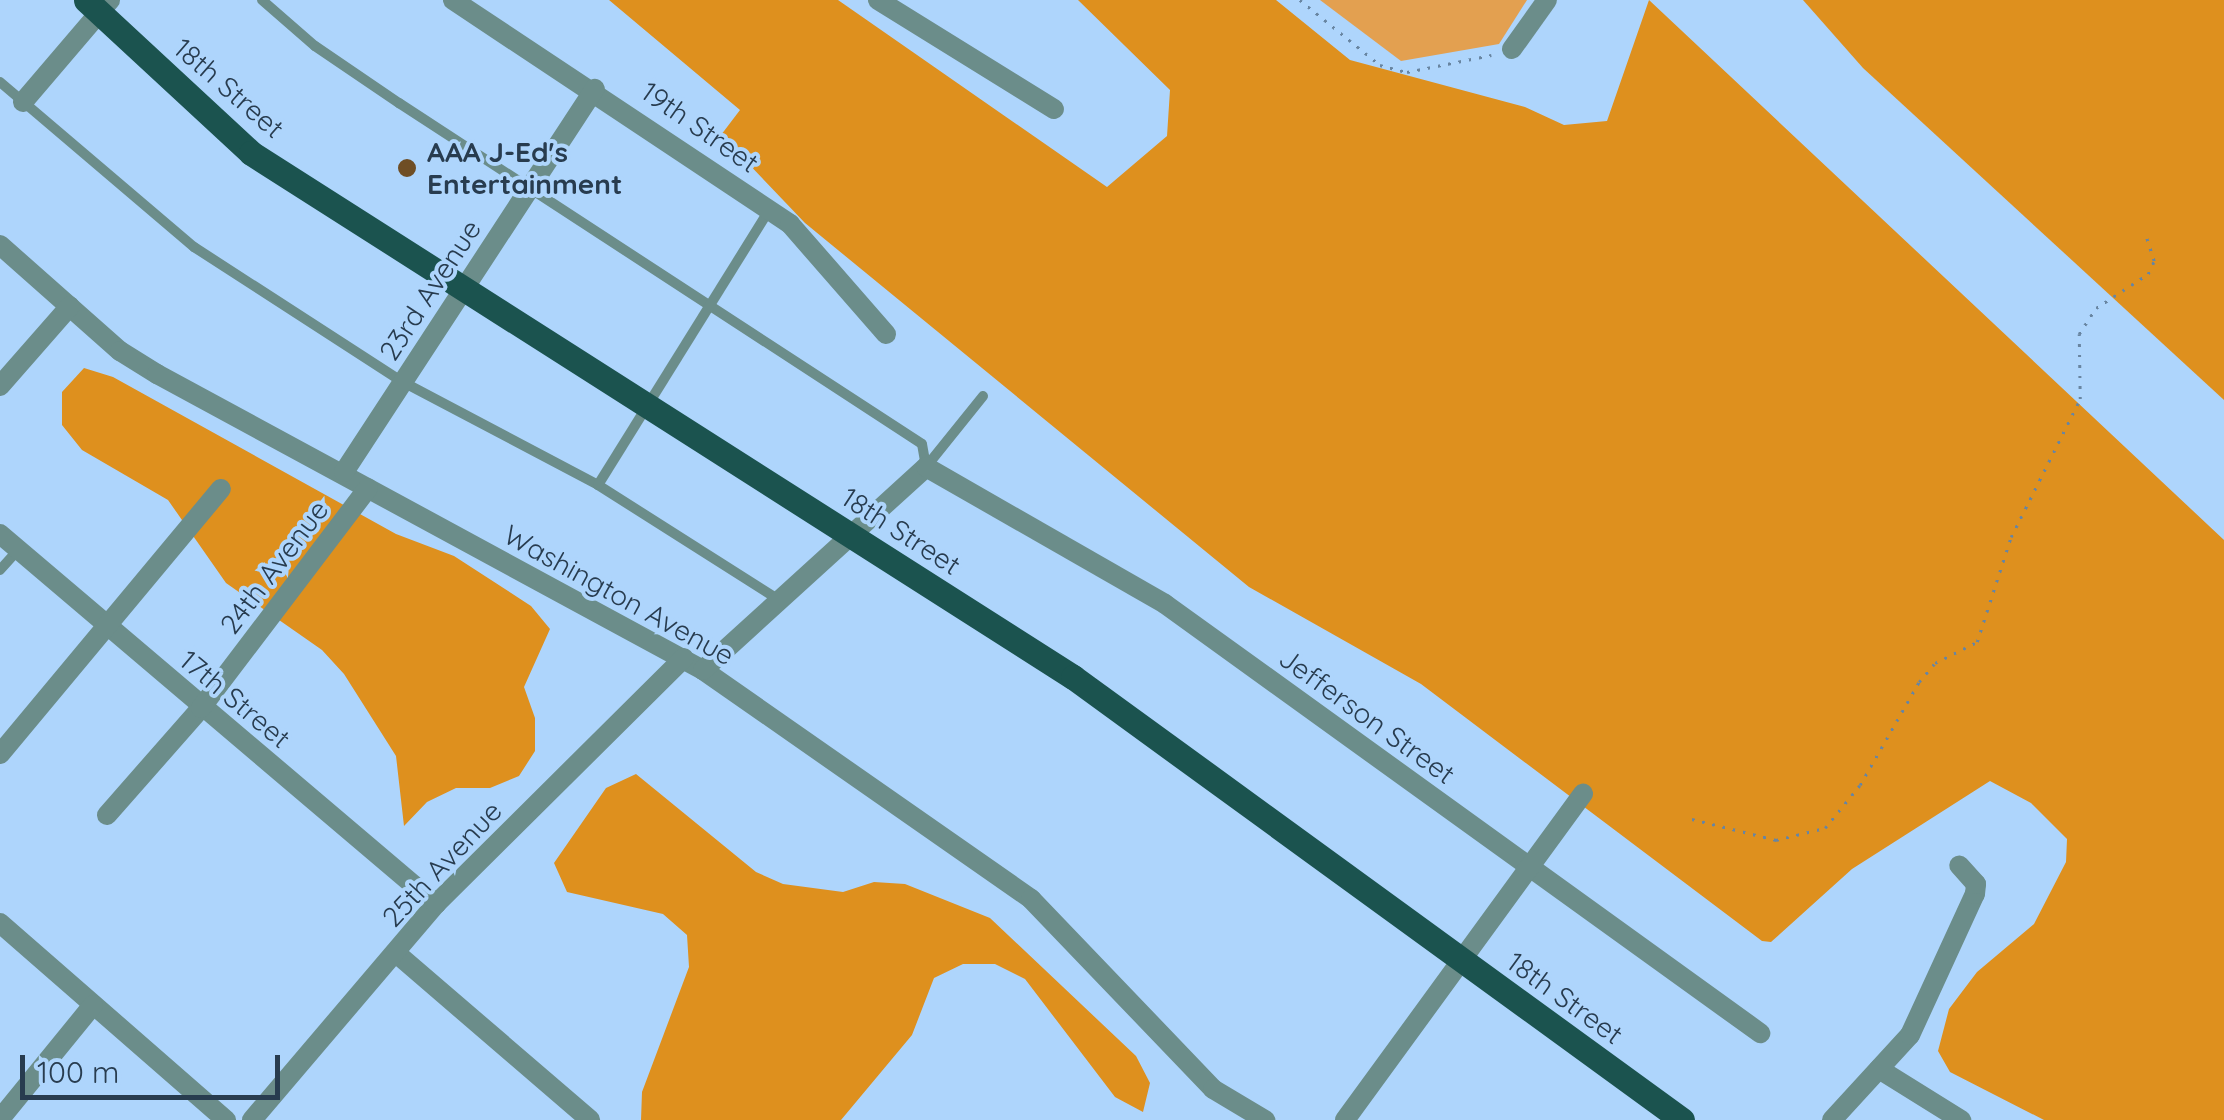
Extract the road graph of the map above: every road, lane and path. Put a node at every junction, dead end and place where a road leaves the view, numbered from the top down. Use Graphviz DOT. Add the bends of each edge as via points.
graph roads {
  1 [pos="262,0"];
  2 [pos="453,0"];
  3 [pos="878,0"];
  4 [pos="1300,0"];
  5 [pos="1547,0"];
  6 [pos="99,4"];
  7 [pos="1512,49"];
  8 [pos="0,82"];
  9 [pos="595,89"];
  10 [pos="23,102"];
  11 [pos="1054,109"];
  12 [pos="530,186"];
  13 [pos="770,209"];
  14 [pos="2145,233"];
  15 [pos="0,245"];
  16 [pos="466,285"];
  17 [pos="710,304"];
  18 [pos="70,306"];
  19 [pos="886,334"];
  20 [pos="403,382"];
  21 [pos="0,386"];
  22 [pos="983,396"];
  23 [pos="650,404"];
  24 [pos="926,467"];
  25 [pos="344,472"];
  26 [pos="598,485"];
  27 [pos="368,488"];
  28 [pos="221,489"];
  29 [pos="850,533"];
  30 [pos="0,534"];
  31 [pos="18,550"];
  32 [pos="0,570"];
  33 [pos="780,601"];
  34 [pos="109,627"];
  35 [pos="684,658"];
  36 [pos="703,670"];
  37 [pos="202,708"];
  38 [pos="0,754"];
  39 [pos="1583,794"];
  40 [pos="108,816"];
  41 [pos="1692,819"];
  42 [pos="1959,865"];
  43 [pos="1530,869"];
  44 [pos="436,904"];
  45 [pos="0,923"];
  46 [pos="396,953"];
  47 [pos="1462,960"];
  48 [pos="93,1004"];
  49 [pos="1760,1034"];
  50 [pos="1879,1069"];
  51 [pos="0,1119"];
  52 [pos="226,1120"];
  53 [pos="252,1120"];
  54 [pos="590,1120"];
  55 [pos="1266,1120"];
  56 [pos="1345,1120"];
  57 [pos="1682,1120"];
  58 [pos="1832,1120"];
  59 [pos="1961,1120"];
  1 -- 12 [label="lane" via="315,46"];
  2 -- 9 [label="street, 19th Street"];
  3 -- 11 [label="street"];
  4 -- 7 [label="path" via="1380,65 1407,72"];
  5 -- 7 [label="street"];
  6 -- 10 [label="street"];
  6 -- 16 [label="main road, 18th Street" via="251,152"];
  8 -- 10 [label="lane"];
  9 -- 12 [label="street, 23rd Avenue"];
  9 -- 13 [label="street, 19th Street"];
  10 -- 20 [label="lane" via="194,248"];
  12 -- 16 [label="street, 23rd Avenue"];
  12 -- 17 [label="lane"];
  13 -- 17 [label="lane"];
  13 -- 19 [label="street, 19th Street" via="817,249"];
  14 -- 41 [label="path" via="2154,261 2148,274 2096,308 2079,334 2080,399 2010,537 1977,642 1934,664 1918,682 1860,785 1825,828 1776,840"];
  15 -- 18 [label="street, Washington Avenue"];
  16 -- 20 [label="street, 23rd Avenue"];
  16 -- 23 [label="main road, 18th Street"];
  17 -- 23 [label="lane"];
  17 -- 24 [label="lane" via="922,444"];
  18 -- 21 [label="street"];
  18 -- 25 [label="street, Washington Avenue" via="157,374"];
  20 -- 25 [label="street, 23rd Avenue"];
  20 -- 26 [label="lane"];
  22 -- 24 [label="lane"];
  23 -- 26 [label="lane"];
  23 -- 29 [label="main road, 18th Street"];
  24 -- 29 [label="street"];
  24 -- 43 [label="street, Jefferson Street" via="1165,604"];
  25 -- 27 [label="street, Washington Avenue"];
  26 -- 33 [label="lane"];
  27 -- 35 [label="street, Washington Avenue"];
  27 -- 37 [label="street, 24th Avenue"];
  28 -- 34 [label="street"];
  29 -- 33 [label="street"];
  29 -- 47 [label="main road, 18th Street" via="1073,677"];
  30 -- 31 [label="street, 17th Street"];
  31 -- 32 [label="lane"];
  31 -- 34 [label="street, 17th Street"];
  33 -- 36 [label="street"];
  34 -- 37 [label="street, 17th Street"];
  34 -- 38 [label="street"];
  35 -- 36 [label="street, Washington Avenue"];
  35 -- 44 [label="street, 25th Avenue"];
  36 -- 55 [label="street, Washington Avenue" via="1031,899 1213,1089"];
  37 -- 40 [label="street, 24th Avenue"];
  37 -- 44 [label="street, 17th Street"];
  39 -- 43 [label="street"];
  42 -- 50 [label="street" via="1976,884 1975,894 1910,1034"];
  43 -- 47 [label="street"];
  43 -- 49 [label="street, Jefferson Street"];
  44 -- 46 [label="street, 25th Avenue"];
  45 -- 48 [label="street"];
  46 -- 53 [label="street, 25th Avenue"];
  46 -- 54 [label="street"];
  47 -- 56 [label="street"];
  47 -- 57 [label="main road, 18th Street"];
  48 -- 51 [label="street"];
  48 -- 52 [label="street"];
  50 -- 58 [label="street"];
  50 -- 59 [label="street"];
}
